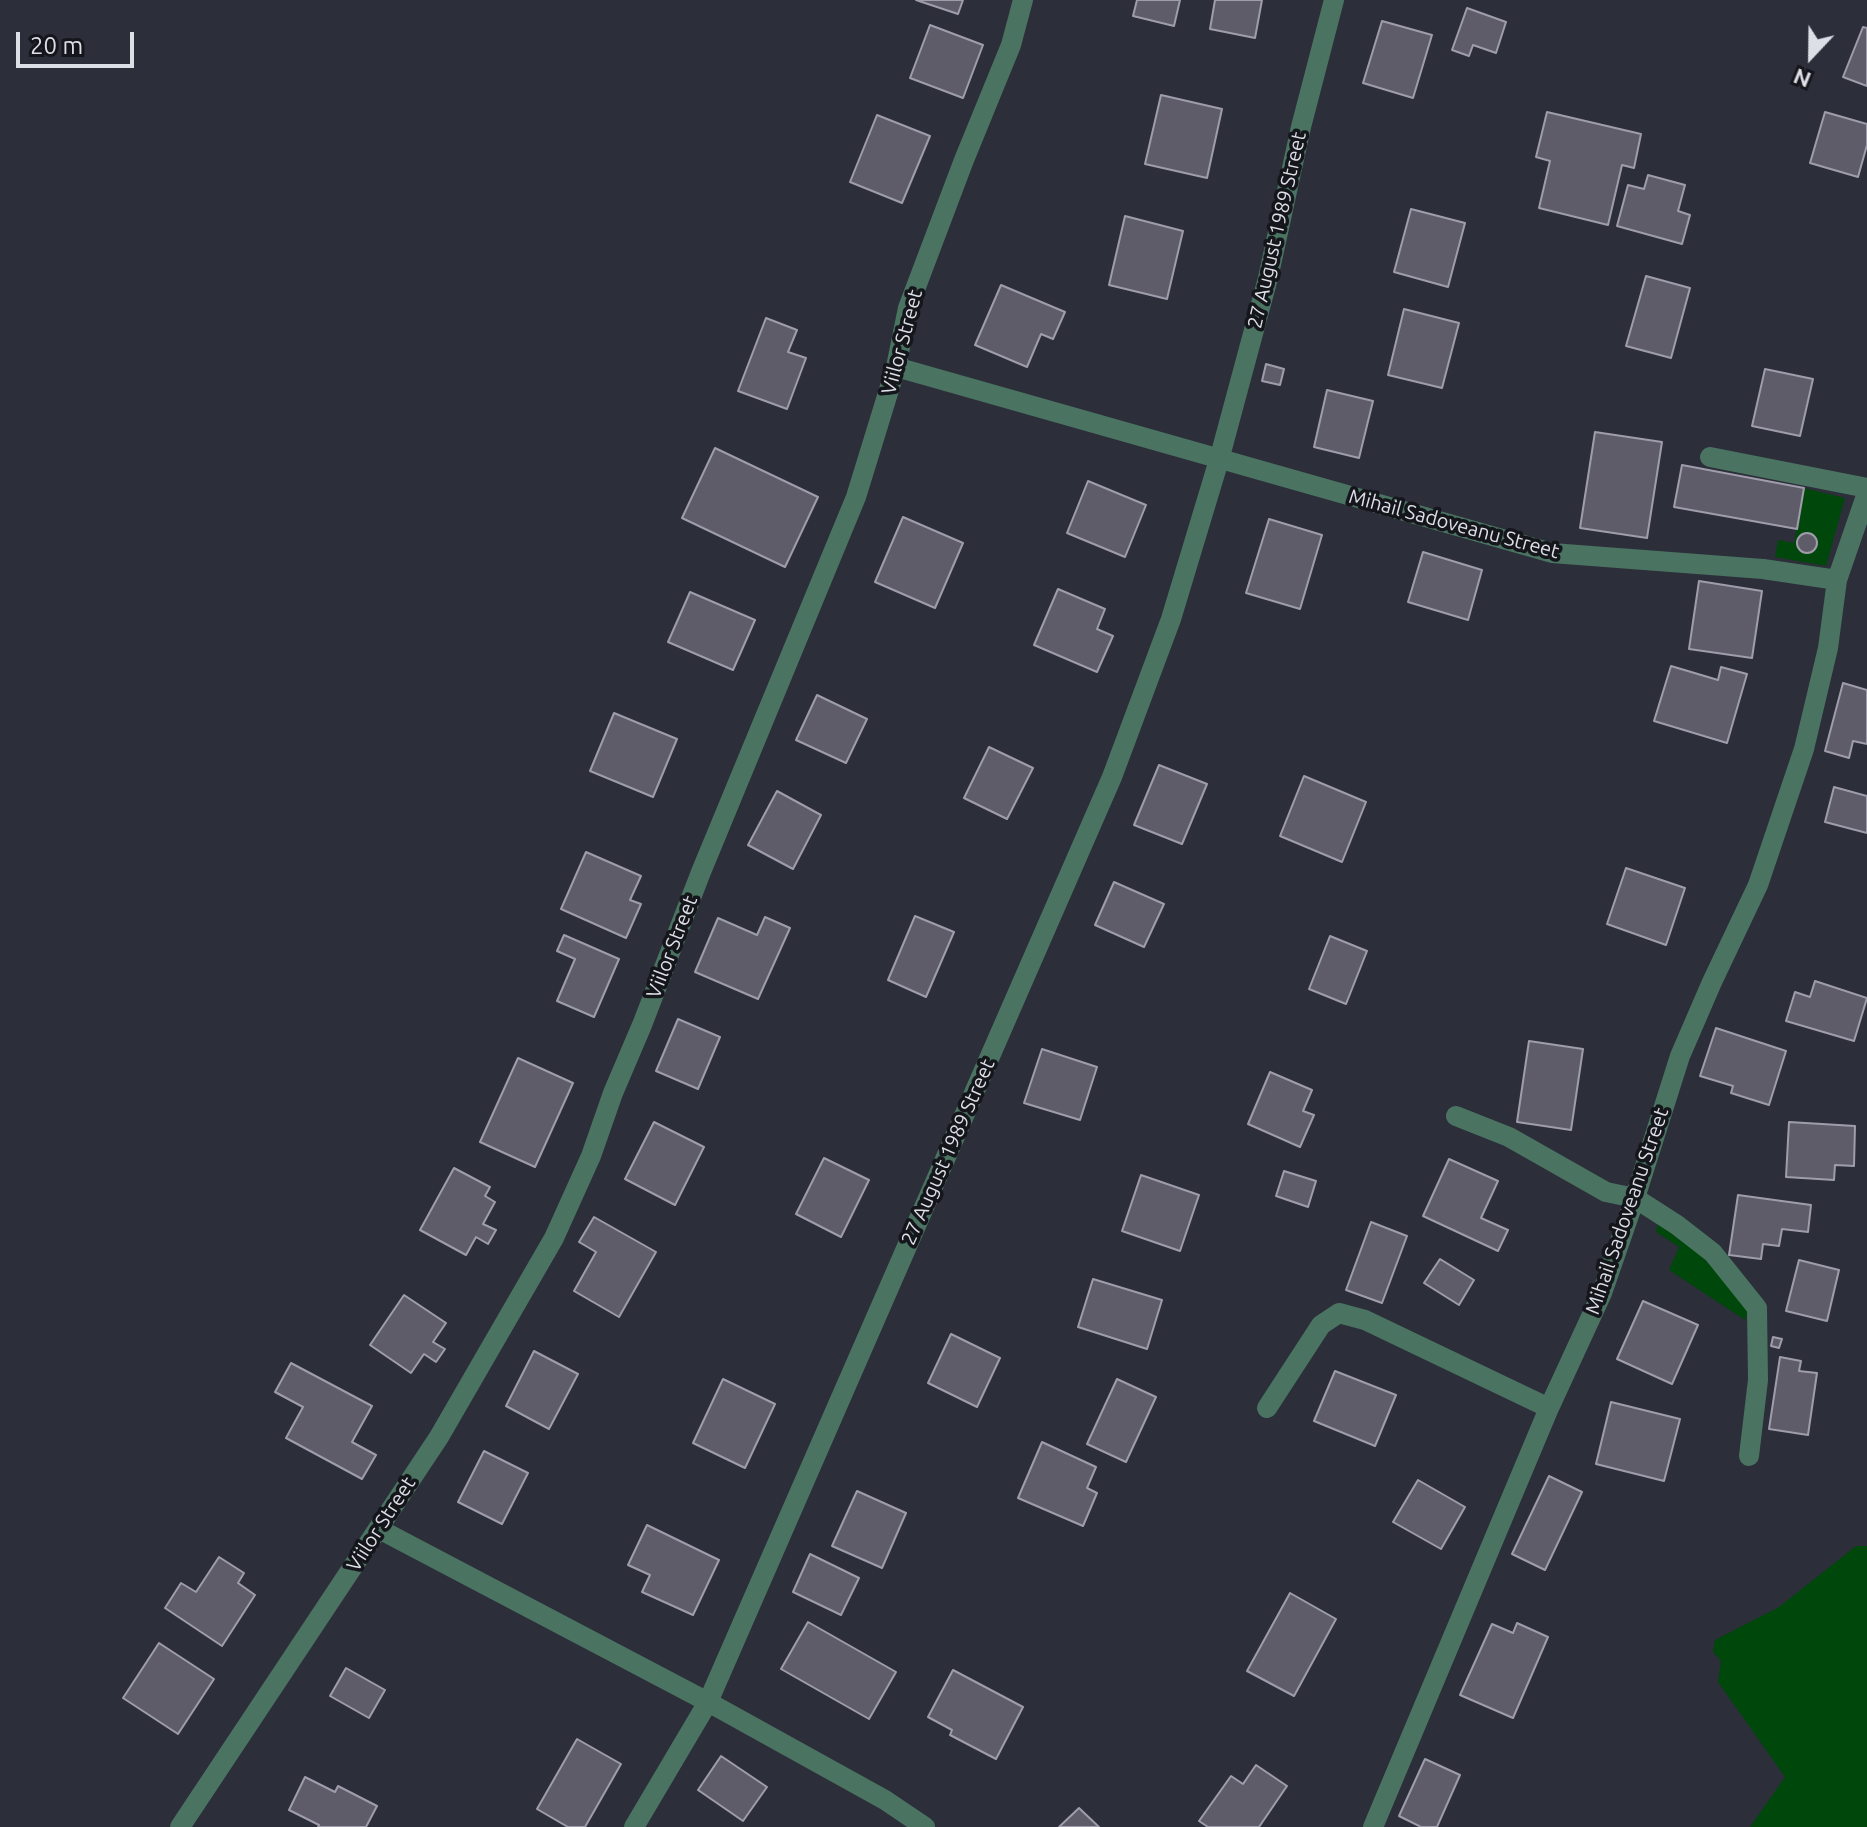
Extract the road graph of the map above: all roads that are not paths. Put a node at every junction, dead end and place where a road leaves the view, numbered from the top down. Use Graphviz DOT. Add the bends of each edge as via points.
graph roads {
  1 [pos="1023,0"];
  2 [pos="1334,0"];
  3 [pos="896,367"];
  4 [pos="1710,457"];
  5 [pos="1219,460"];
  6 [pos="1867,491"];
  7 [pos="1837,580"];
  8 [pos="1456,1116"];
  9 [pos="1635,1198"];
  10 [pos="1267,1408"];
  11 [pos="1549,1408"];
  12 [pos="1749,1456"];
  13 [pos="379,1529"];
  14 [pos="708,1702"];
  15 [pos="180,1827"];
  16 [pos="634,1827"];
  17 [pos="925,1827"];
  18 [pos="1373,1827"];
  1 -- 3 [label="street, Viilor Street" via="1011,45 908,308"];
  2 -- 5 [label="street, 27 August 1989 Street"];
  3 -- 5 [label="street"];
  3 -- 13 [label="street, Viilor Street" via="856,497 591,1156 554,1238 499,1335"];
  4 -- 6 [label="street"];
  5 -- 7 [label="street, Mihail Sadoveanu Street" via="1552,553"];
  5 -- 14 [label="street, 27 August 1989 Street" via="1171,619 1112,777"];
  6 -- 7 [label="street, Mihail Sadoveanu Street"];
  7 -- 9 [label="street, Mihail Sadoveanu Street" via="1828,648 1804,749 1758,885 1680,1056"];
  8 -- 9 [label="street" via="1509,1137 1606,1192"];
  9 -- 11 [label="street, Mihail Sadoveanu Street" via="1602,1293"];
  9 -- 12 [label="street" via="1713,1253 1757,1308 1758,1380"];
  10 -- 11 [label="street" via="1321,1325 1339,1313 1365,1320"];
  11 -- 18 [label="street, Mihail Sadoveanu Street"];
  13 -- 14 [label="street"];
  13 -- 15 [label="street, Viilor Street"];
  14 -- 16 [label="street, 27 August 1989 Street"];
  14 -- 17 [label="street"];
}
